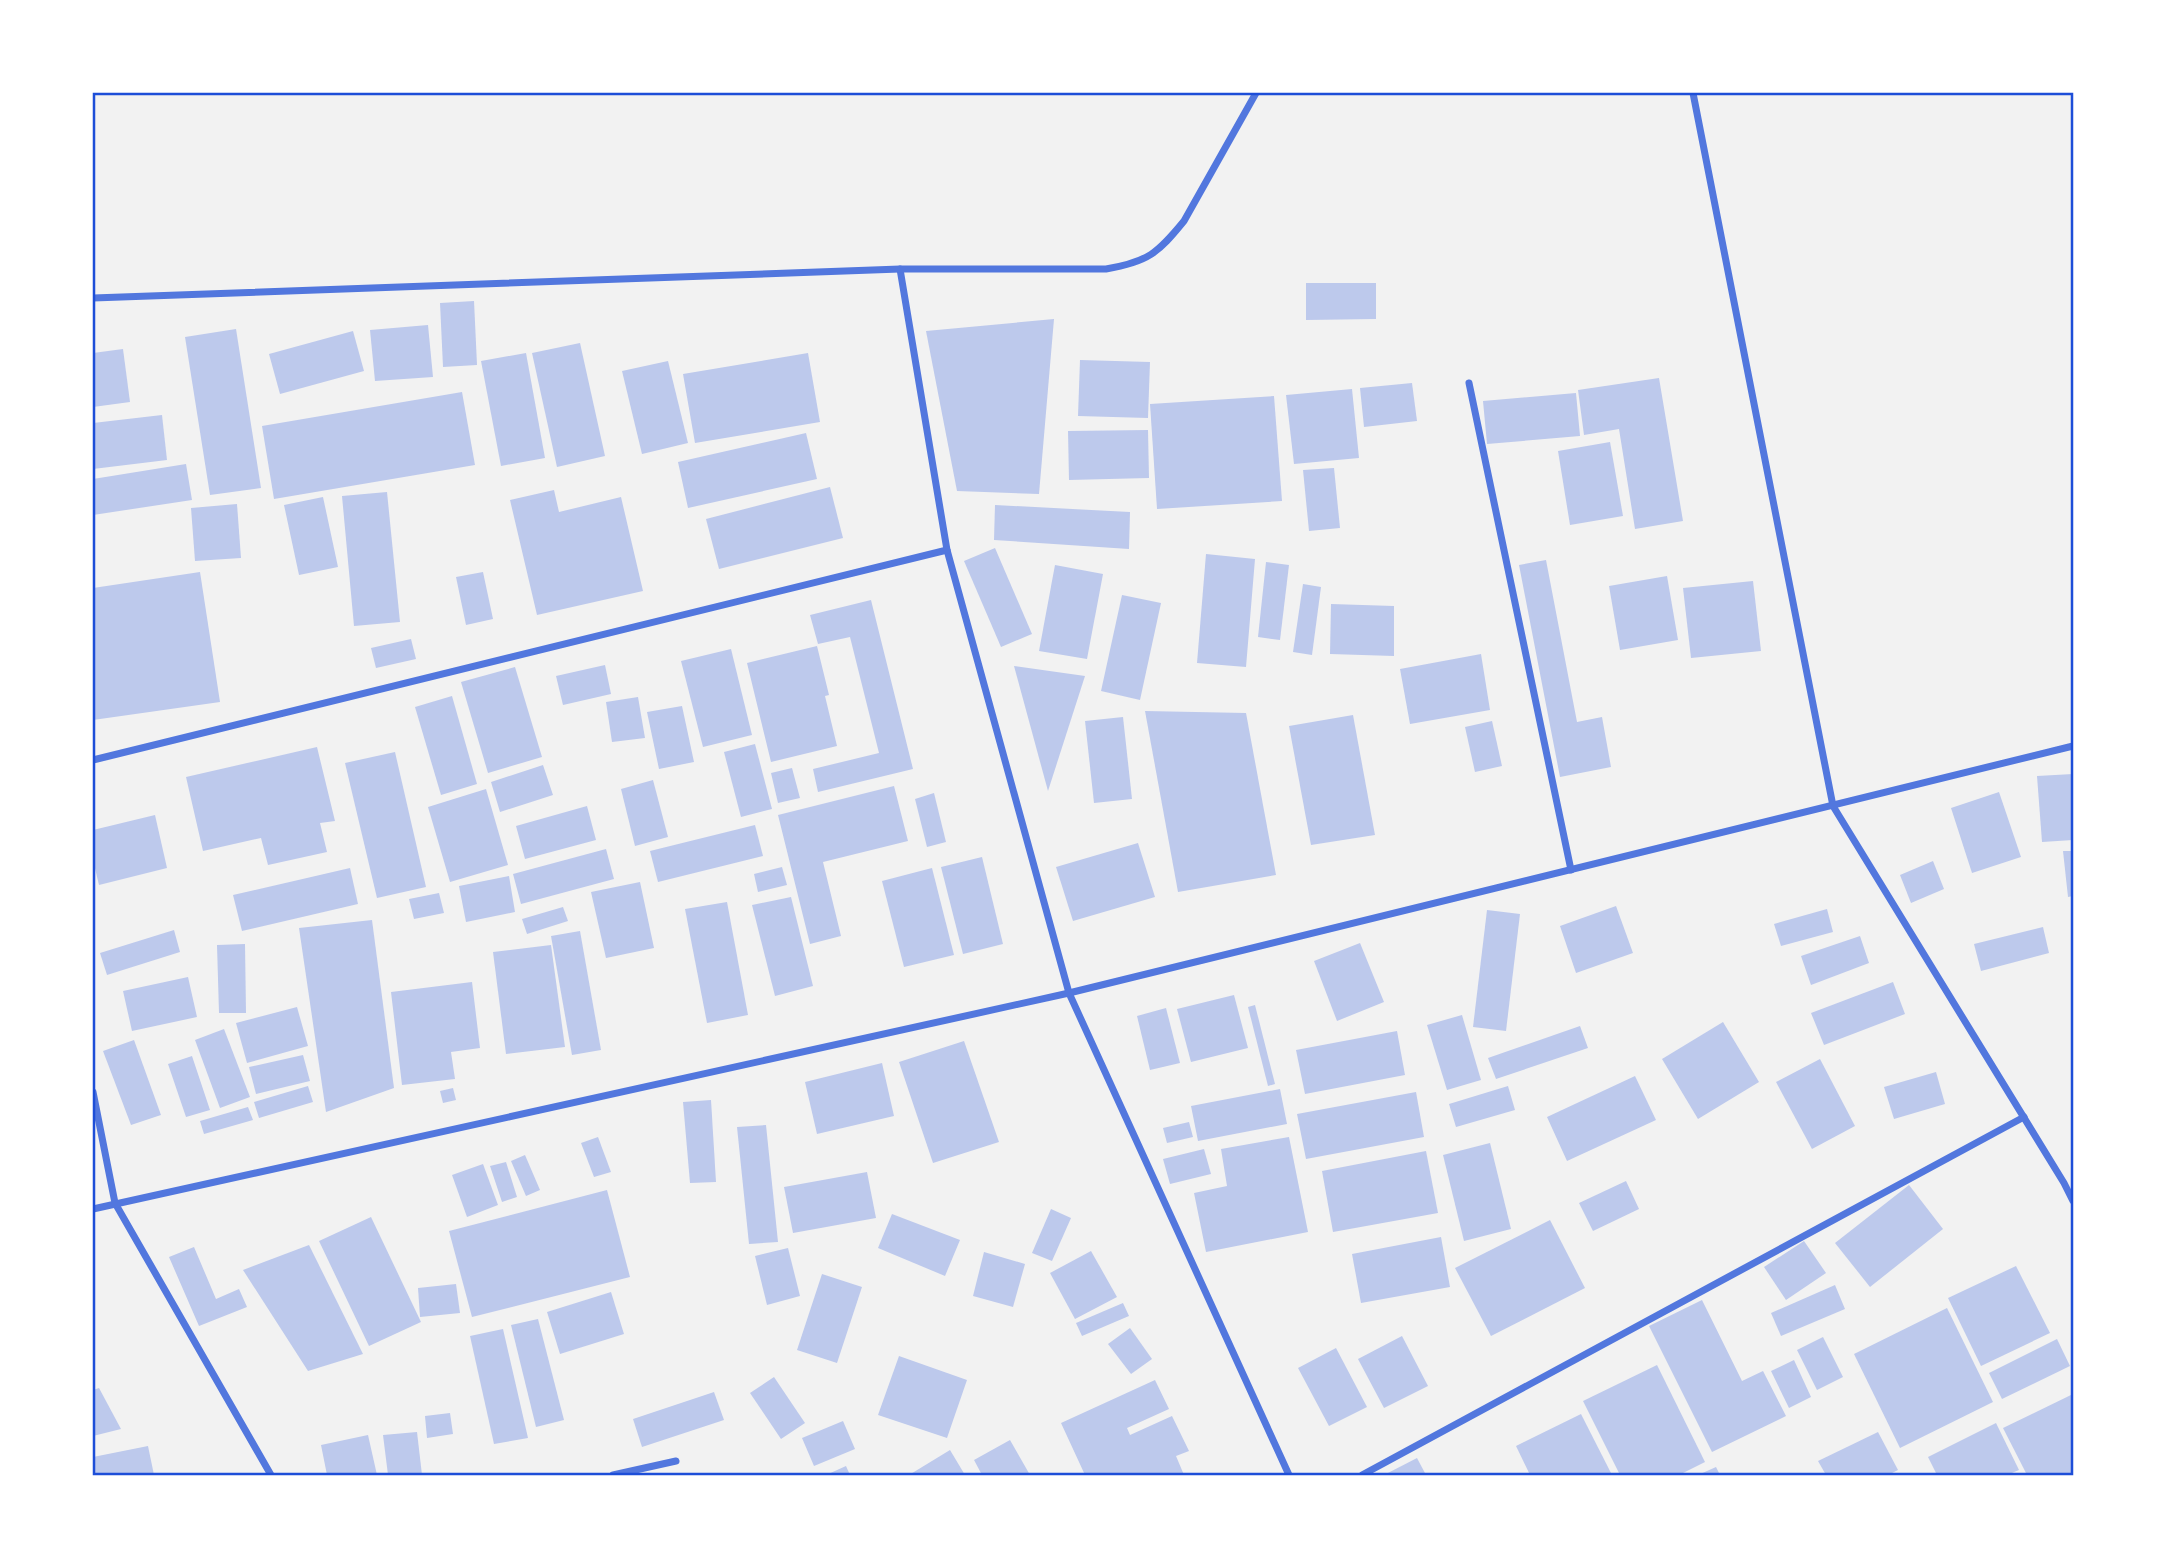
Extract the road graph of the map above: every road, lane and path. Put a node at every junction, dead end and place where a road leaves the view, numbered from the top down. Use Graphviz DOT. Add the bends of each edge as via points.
graph roads {
  1 [pos="1256,93"];
  2 [pos="1693,93"];
  3 [pos="900,269"];
  4 [pos="93,298"];
  5 [pos="1469,383"];
  6 [pos="947,550"];
  7 [pos="2073,747"];
  8 [pos="93,760"];
  9 [pos="1833,806"];
  10 [pos="1571,870"];
  11 [pos="1069,993"];
  12 [pos="93,1092"];
  13 [pos="2024,1117"];
  14 [pos="2073,1201"];
  15 [pos="115,1203"];
  16 [pos="93,1209"];
  17 [pos="676,1461"];
  18 [pos="271,1475"];
  19 [pos="613,1475"];
  20 [pos="1289,1475"];
  21 [pos="1362,1475"];
  1 -- 3 [label="street" via="1184,221 1144,260 1107,270"];
  2 -- 9 [label="street"];
  3 -- 4 [label="street"];
  3 -- 6 [label="street"];
  5 -- 10 [label="street"];
  6 -- 8 [label="street"];
  6 -- 11 [label="street"];
  7 -- 9 [label="street"];
  9 -- 10 [label="street"];
  9 -- 13 [label="street"];
  10 -- 11 [label="street"];
  11 -- 15 [label="street"];
  11 -- 20 [label="street"];
  12 -- 15 [label="street"];
  13 -- 14 [label="street"];
  13 -- 21 [label="street"];
  15 -- 16 [label="street"];
  15 -- 18 [label="street"];
  17 -- 19 [label="street"];
}
